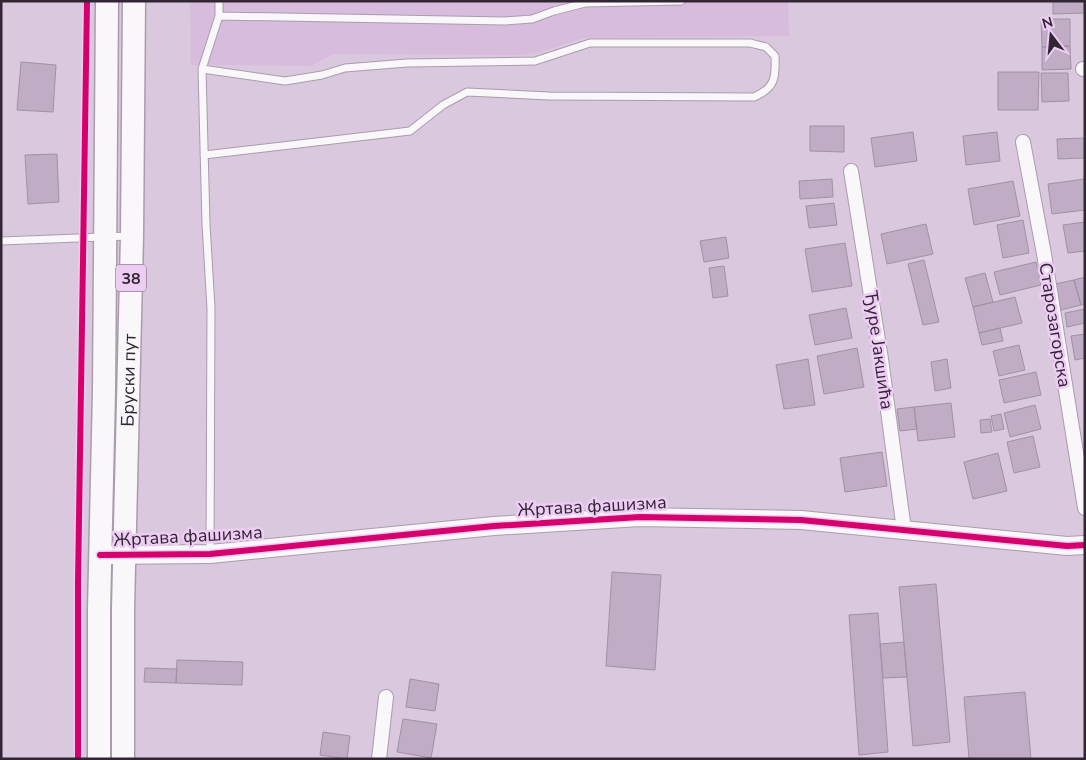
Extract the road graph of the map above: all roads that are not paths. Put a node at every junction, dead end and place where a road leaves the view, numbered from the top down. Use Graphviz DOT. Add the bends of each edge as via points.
graph roads {
  1 [pos="107,1"];
  2 [pos="134,1"];
  3 [pos="219,1"];
  4 [pos="681,1"];
  5 [pos="219,16"];
  6 [pos="202,69"];
  7 [pos="1023,142"];
  8 [pos="204,155"];
  9 [pos="851,171"];
  10 [pos="132,236"];
  11 [pos="104,237"];
  12 [pos="1,241"];
  13 [pos="1085,508"];
  14 [pos="904,530"];
  15 [pos="1085,545"];
  16 [pos="210,554"];
  17 [pos="100,555"];
  18 [pos="124,555"];
  19 [pos="386,697"];
  20 [pos="100,759"];
  21 [pos="123,759"];
  22 [pos="379,759"];
  1 -- 11 [label="main road, Бруски пут / 38"];
  2 -- 10 [label="main road, Бруски пут / 38"];
  3 -- 5 [label="lane"];
  4 -- 5 [label="lane" via="585,3 532,19 505,21"];
  5 -- 6 [label="lane"];
  6 -- 8 [label="lane"];
  6 -- 8 [label="lane" via="285,81 345,68 407,63 535,61 590,43 750,43 766,47 775,56 776,73 772,85 754,97 549,96 467,92 443,105 410,131"];
  7 -- 13 [label="street, Старозагорска"];
  8 -- 16 [label="lane" via="211,308"];
  9 -- 14 [label="street, Ђуре Јакшића"];
  10 -- 11 [label="lane"];
  10 -- 18 [label="main road, Бруски пут / 38"];
  11 -- 12 [label="lane"];
  11 -- 17 [label="main road, Бруски пут / 38"];
  14 -- 15 [label="street, Жртава фашизма"];
  14 -- 16 [label="street, Жртава фашизма" via="801,520 640,517 494,526"];
  16 -- 18 [label="street, Жртава фашизма"];
  17 -- 18 [label="street, Жртава фашизма"];
  17 -- 20 [label="main road, Бруски пут / 38"];
  18 -- 21 [label="main road, Бруски пут / 38"];
  19 -- 22 [label="street"];
}
